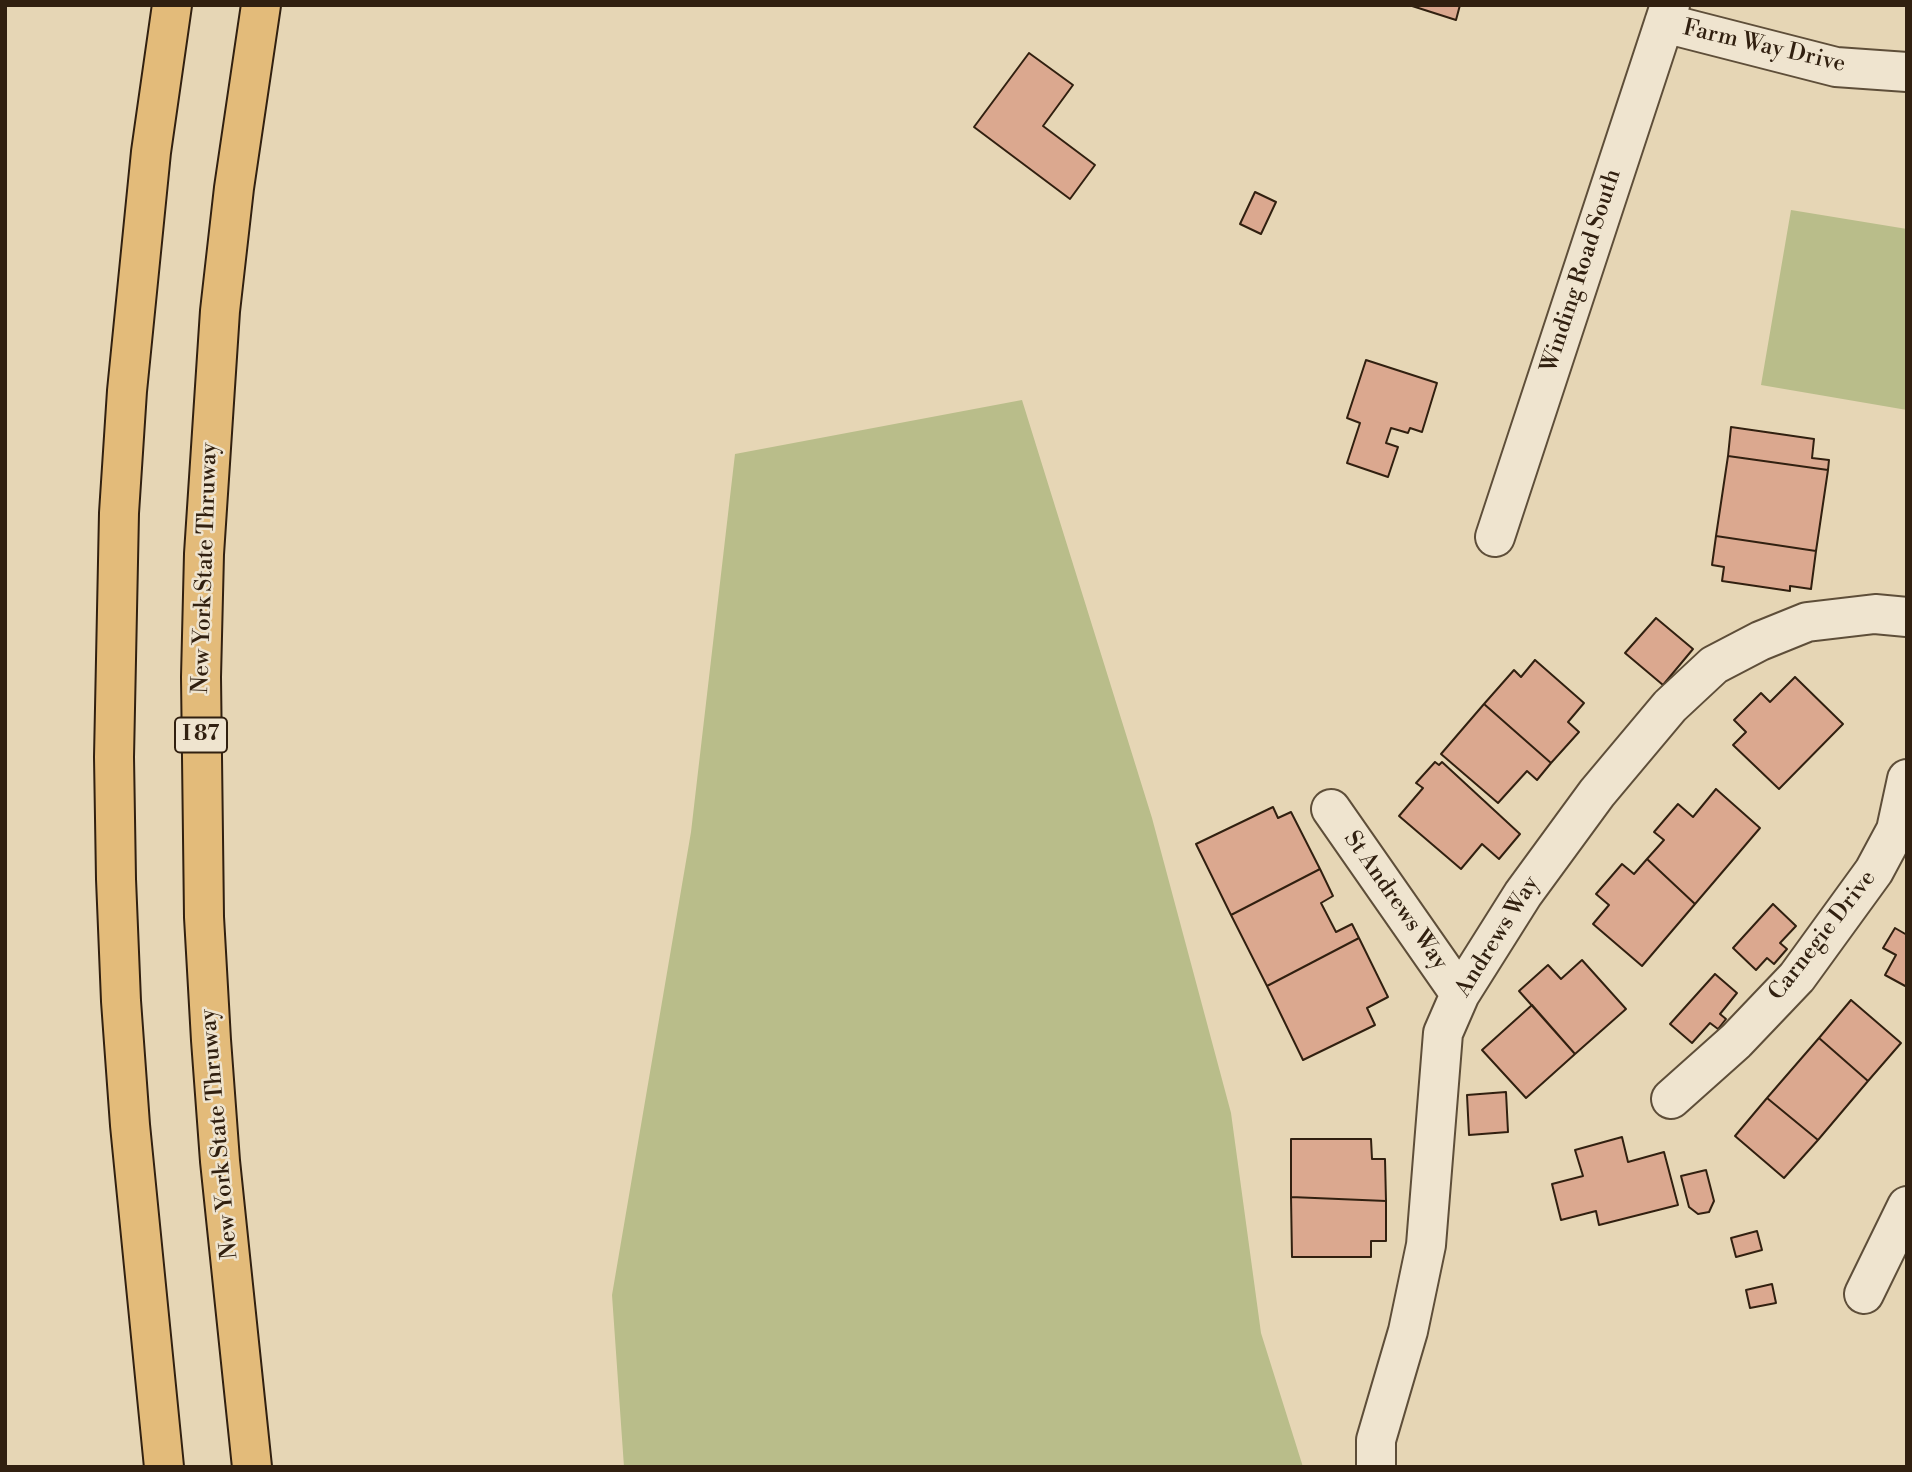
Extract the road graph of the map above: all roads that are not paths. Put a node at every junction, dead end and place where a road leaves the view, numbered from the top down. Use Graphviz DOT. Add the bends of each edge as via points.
graph roads {
  1 [pos="172,5"];
  2 [pos="261,5"];
  3 [pos="1667,14"];
  4 [pos="1907,72"];
  5 [pos="1495,537"];
  6 [pos="1907,617"];
  7 [pos="1907,779"];
  8 [pos="1331,809"];
  9 [pos="1460,994"];
  10 [pos="1671,1099"];
  11 [pos="1907,1206"];
  12 [pos="1864,1294"];
  13 [pos="164,1467"];
  14 [pos="252,1467"];
  15 [pos="1376,1467"];
  1 -- 13 [label="highway" via="150,152 127,391 114,757 123,1029"];
  2 -- 14 [label="highway, New York State Thruway / I 87" via="220,311 201,677 204,917 211,1040"];
  3 -- 4 [label="street, Farm Way Drive" via="1836,67"];
  3 -- 5 [label="street, Winding Road South"];
  6 -- 9 [label="street, Andrews Way" via="1875,614 1807,622 1714,665 1670,706 1597,793 1523,894"];
  7 -- 10 [label="street, Carnegie Drive" via="1896,830 1874,872 1797,977 1736,1041"];
  8 -- 9 [label="street, St Andrews Way"];
  9 -- 15 [label="street, Andrews Way" via="1443,1032 1426,1245 1408,1331 1376,1440"];
  11 -- 12 [label="street"];
}
